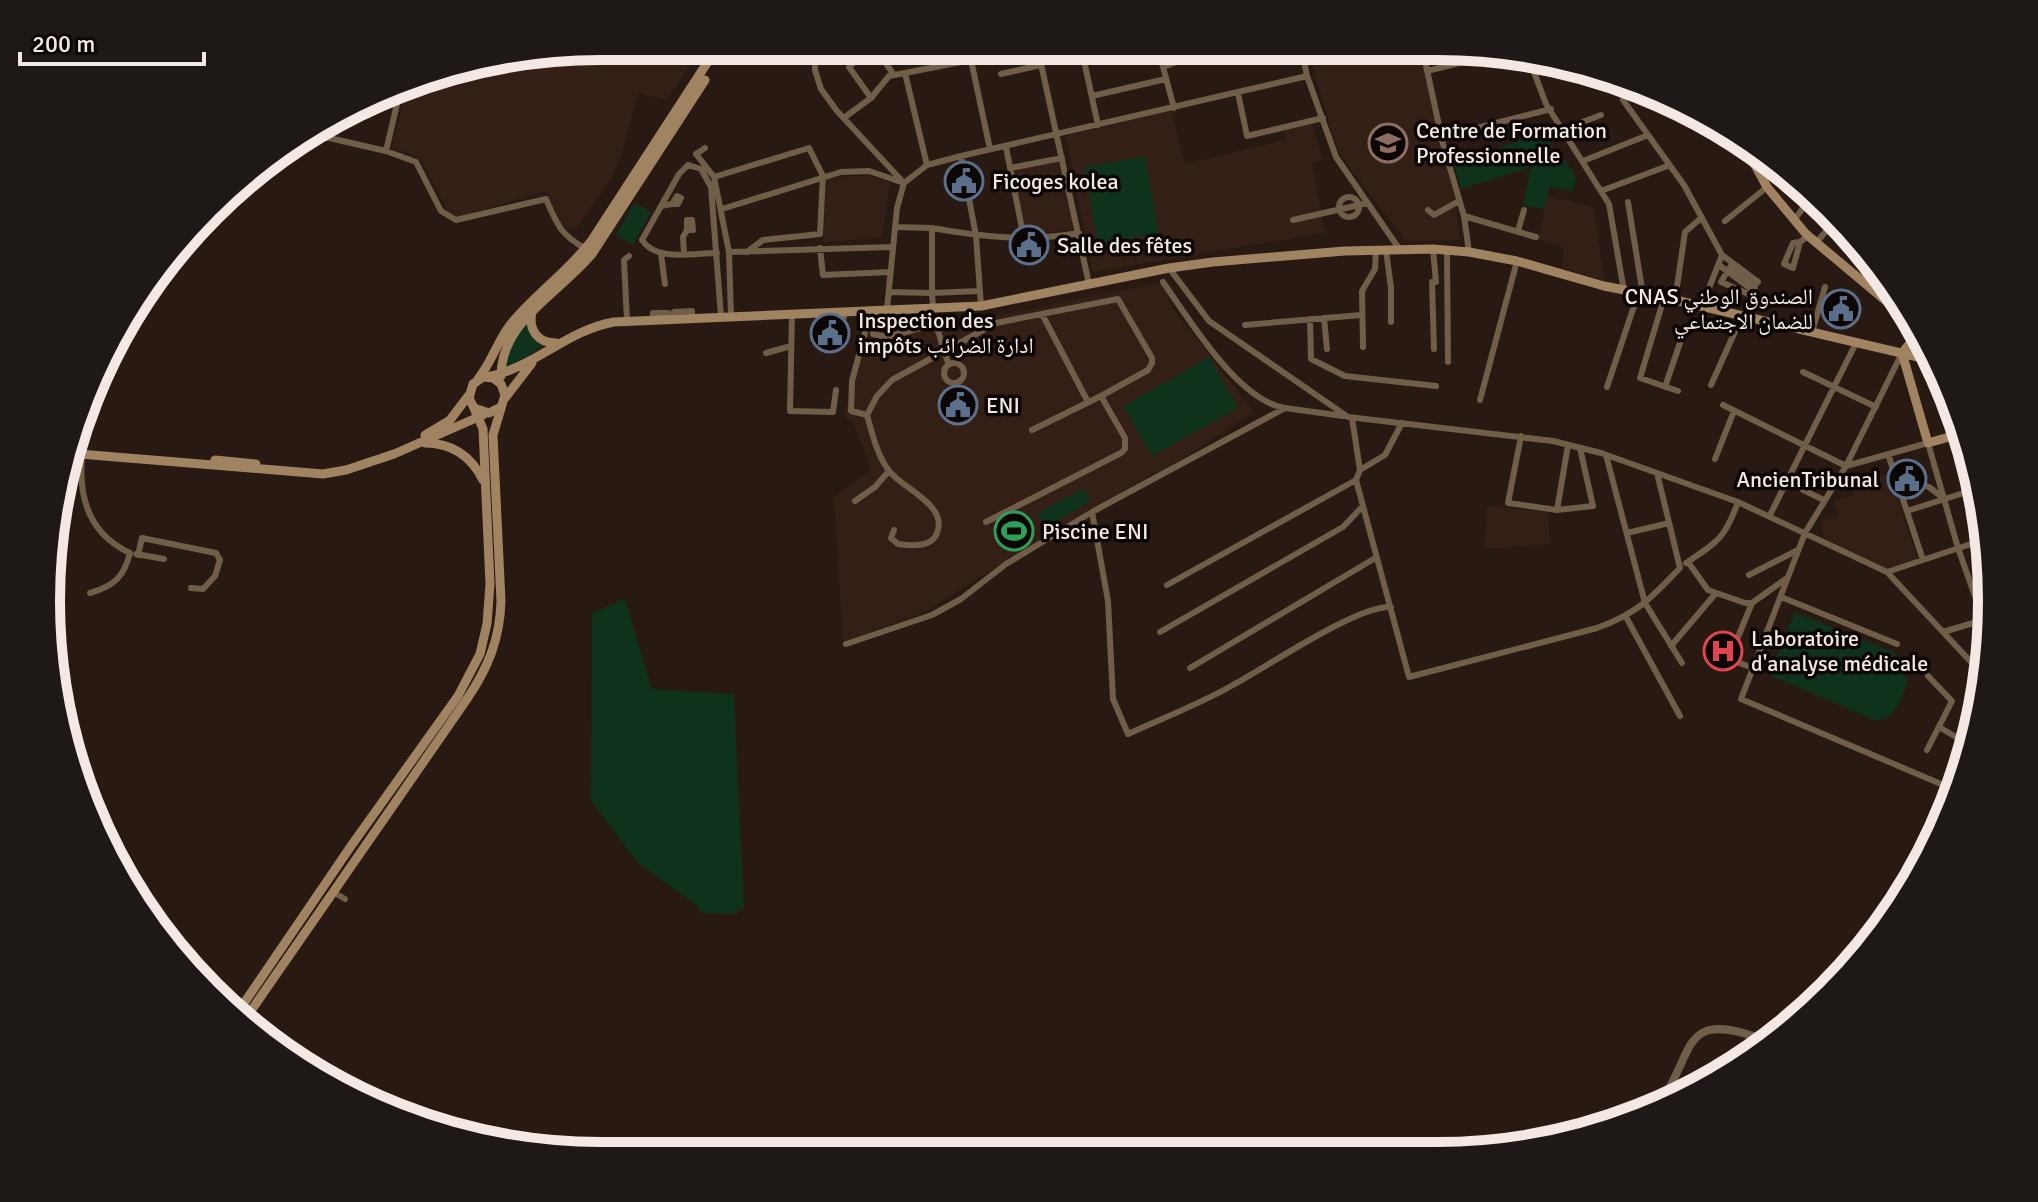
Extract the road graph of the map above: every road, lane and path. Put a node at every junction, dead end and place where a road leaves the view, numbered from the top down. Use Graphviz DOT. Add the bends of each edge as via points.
graph roads {
  1 [pos="709,60"];
  2 [pos="716,60"];
  3 [pos="827,60"];
  4 [pos="857,60"];
  5 [pos="884,60"];
  6 [pos="1040,60"];
  7 [pos="1084,60"];
  8 [pos="1161,60"];
  9 [pos="1182,60"];
  10 [pos="1304,60"];
  11 [pos="1425,60"];
  12 [pos="1468,61"];
  13 [pos="814,63"];
  14 [pos="1041,65"];
  15 [pos="1163,67"];
  16 [pos="1533,69"];
  17 [pos="1427,71"];
  18 [pos="905,73"];
  19 [pos="1001,74"];
  20 [pos="894,75"];
  21 [pos="1307,76"];
  22 [pos="1166,79"];
  23 [pos="1238,93"];
  24 [pos="1092,96"];
  25 [pos="871,98"];
  26 [pos="398,100"];
  27 [pos="1623,100"];
  28 [pos="1174,108"];
  29 [pos="1551,109"];
  30 [pos="1601,115"];
  31 [pos="845,117"];
  32 [pos="1323,118"];
  33 [pos="1098,125"];
  34 [pos="1564,129"];
  35 [pos="1469,130"];
  36 [pos="326,135"];
  37 [pos="1056,135"];
  38 [pos="1648,135"];
  39 [pos="322,137"];
  40 [pos="325,138"];
  41 [pos="1006,147"];
  42 [pos="705,148"];
  43 [pos="990,149"];
  44 [pos="386,151"];
  45 [pos="961,156"];
  46 [pos="1062,158"];
  47 [pos="1583,161"];
  48 [pos="1754,163"];
  49 [pos="927,165"];
  50 [pos="1670,165"];
  51 [pos="1010,168"];
  52 [pos="823,176"];
  53 [pos="714,177"];
  54 [pos="904,183"];
  55 [pos="1767,187"];
  56 [pos="1601,191"];
  57 [pos="1459,201"];
  58 [pos="1628,202"];
  59 [pos="1368,203"];
  60 [pos="672,204"];
  61 [pos="1806,205"];
  62 [pos="661,206"];
  63 [pos="722,209"];
  64 [pos="1428,210"];
  65 [pos="1524,210"];
  66 [pos="1464,216"];
  67 [pos="1700,219"];
  68 [pos="1293,220"];
  69 [pos="1794,220"];
  70 [pos="1725,221"];
  71 [pos="1827,226"];
  72 [pos="895,227"];
  73 [pos="932,228"];
  74 [pos="687,230"];
  75 [pos="1518,231"];
  76 [pos="1079,233"];
  77 [pos="976,236"];
  78 [pos="1536,237"];
  79 [pos="1024,239"];
  80 [pos="1808,240"];
  81 [pos="892,247"];
  82 [pos="820,248"];
  83 [pos="586,249"];
  84 [pos="1433,249"];
  85 [pos="1381,250"];
  86 [pos="1400,250"];
  87 [pos="1447,250"];
  88 [pos="729,252"];
  89 [pos="747,252"];
  90 [pos="1469,252"];
  91 [pos="684,253"];
  92 [pos="717,253"];
  93 [pos="661,254"];
  94 [pos="1722,255"];
  95 [pos="629,256"];
  96 [pos="1517,261"];
  97 [pos="1719,265"];
  98 [pos="1169,268"];
  99 [pos="1727,271"];
  100 [pos="890,272"];
  101 [pos="1163,282"];
  102 [pos="1758,282"];
  103 [pos="665,284"];
  104 [pos="1089,284"];
  105 [pos="1825,287"];
  106 [pos="979,291"];
  107 [pos="1624,291"];
  108 [pos="889,292"];
  109 [pos="932,293"];
  110 [pos="1640,294"];
  111 [pos="1670,299"];
  112 [pos="981,306"];
  113 [pos="1702,306"];
  114 [pos="1890,306"];
  115 [pos="933,308"];
  116 [pos="887,309"];
  117 [pos="871,310"];
  118 [pos="532,312"];
  119 [pos="792,313"];
  120 [pos="1042,314"];
  121 [pos="1361,315"];
  122 [pos="1742,315"];
  123 [pos="726,316"];
  124 [pos="1324,318"];
  125 [pos="1310,319"];
  126 [pos="627,320"];
  127 [pos="1391,322"];
  128 [pos="935,324"];
  129 [pos="1245,325"];
  130 [pos="1812,332"];
  131 [pos="873,334"];
  132 [pos="1682,337"];
  133 [pos="1911,341"];
  134 [pos="560,342"];
  135 [pos="1856,343"];
  136 [pos="791,346"];
  137 [pos="1363,347"];
  138 [pos="1327,349"];
  139 [pos="1434,349"];
  140 [pos="941,351"];
  141 [pos="766,353"];
  142 [pos="1902,353"];
  143 [pos="1920,357"];
  144 [pos="534,360"];
  145 [pos="1448,362"];
  146 [pos="949,364"];
  147 [pos="1803,372"];
  148 [pos="501,379"];
  149 [pos="475,381"];
  150 [pos="1711,385"];
  151 [pos="1436,386"];
  152 [pos="1607,387"];
  153 [pos="1665,387"];
  154 [pos="1833,388"];
  155 [pos="836,390"];
  156 [pos="1678,391"];
  157 [pos="469,395"];
  158 [pos="1101,396"];
  159 [pos="1480,400"];
  160 [pos="1088,402"];
  161 [pos="503,403"];
  162 [pos="1723,405"];
  163 [pos="1876,407"];
  164 [pos="1285,408"];
  165 [pos="1734,411"];
  166 [pos="480,412"];
  167 [pos="867,415"];
  168 [pos="1350,417"];
  169 [pos="1402,423"];
  170 [pos="1032,430"];
  171 [pos="1521,436"];
  172 [pos="1953,439"];
  173 [pos="422,443"];
  174 [pos="1928,443"];
  175 [pos="1568,445"];
  176 [pos="1805,446"];
  177 [pos="1580,448"];
  178 [pos="82,452"];
  179 [pos="1888,454"];
  180 [pos="1606,455"];
  181 [pos="1715,459"];
  182 [pos="1846,466"];
  183 [pos="1360,470"];
  184 [pos="889,471"];
  185 [pos="1657,473"];
  186 [pos="1914,473"];
  187 [pos="1356,480"];
  188 [pos="485,483"];
  189 [pos="1803,490"];
  190 [pos="1967,491"];
  191 [pos="1942,498"];
  192 [pos="1824,500"];
  193 [pos="855,501"];
  194 [pos="1738,502"];
  195 [pos="1363,506"];
  196 [pos="1557,510"];
  197 [pos="1907,511"];
  198 [pos="1092,512"];
  199 [pos="1770,515"];
  200 [pos="986,522"];
  201 [pos="1669,523"];
  202 [pos="894,530"];
  203 [pos="1627,533"];
  204 [pos="1805,533"];
  205 [pos="1974,543"];
  206 [pos="1958,548"];
  207 [pos="1798,550"];
  208 [pos="134,554"];
  209 [pos="1377,557"];
  210 [pos="164,559"];
  211 [pos="1923,560"];
  212 [pos="1688,562"];
  213 [pos="1680,568"];
  214 [pos="1887,572"];
  215 [pos="1749,575"];
  216 [pos="1787,578"];
  217 [pos="1167,585"];
  218 [pos="191,588"];
  219 [pos="90,593"];
  220 [pos="1716,593"];
  221 [pos="1781,597"];
  222 [pos="1978,597"];
  223 [pos="1645,603"];
  224 [pos="1752,603"];
  225 [pos="1391,607"];
  226 [pos="1626,617"];
  227 [pos="1977,622"];
  228 [pos="1160,632"];
  229 [pos="1943,632"];
  230 [pos="846,644"];
  231 [pos="1897,644"];
  232 [pos="1671,646"];
  233 [pos="1682,663"];
  234 [pos="1974,665"];
  235 [pos="1190,668"];
  236 [pos="1753,668"];
  237 [pos="1928,676"];
  238 [pos="1680,716"];
  239 [pos="1939,727"];
  240 [pos="1960,740"];
  241 [pos="1927,750"];
  242 [pos="1945,786"];
  243 [pos="333,892"];
  244 [pos="345,899"];
  245 [pos="242,1006"];
  246 [pos="250,1013"];
  247 [pos="1756,1038"];
  248 [pos="1669,1089"];
  1 -- 83 [label="main road"];
  2 -- 118 [label="main road" via="592,254"];
  3 -- 13 [label="street"];
  4 -- 25 [label="street" via="849,67"];
  5 -- 20 [label="street"];
  6 -- 14 [label="street"];
  7 -- 24 [label="street"];
  8 -- 15 [label="street"];
  9 -- 15 [label="street"];
  10 -- 21 [label="street"];
  11 -- 17 [label="street"];
  12 -- 17 [label="street"];
  13 -- 31 [label="street" via="821,89"];
  14 -- 19 [label="street"];
  14 -- 37 [label="street"];
  15 -- 22 [label="street"];
  16 -- 29 [label="street"];
  17 -- 57 [label="street"];
  18 -- 20 [label="street"];
  18 -- 43 [label="street" via="971,60"];
  18 -- 49 [label="street"];
  20 -- 25 [label="street"];
  21 -- 23 [label="street"];
  21 -- 32 [label="street"];
  22 -- 24 [label="street"];
  22 -- 28 [label="street"];
  23 -- 28 [label="street"];
  23 -- 32 [label="street" via="1247,136"];
  24 -- 33 [label="street"];
  25 -- 31 [label="street"];
  26 -- 44 [label="street"];
  27 -- 38 [label="street"];
  28 -- 33 [label="street"];
  29 -- 34 [label="street"];
  29 -- 35 [label="street"];
  30 -- 34 [label="street"];
  31 -- 54 [label="street"];
  32 -- 59 [label="street" via="1336,157"];
  33 -- 37 [label="street"];
  34 -- 47 [label="street"];
  36 -- 40 [label="street"];
  37 -- 41 [label="street"];
  37 -- 46 [label="street"];
  38 -- 47 [label="street"];
  38 -- 50 [label="street"];
  39 -- 40 [label="street"];
  40 -- 44 [label="street"];
  41 -- 43 [label="street"];
  41 -- 51 [label="street"];
  42 -- 53 [label="street" via="696,154"];
  43 -- 45 [label="street"];
  44 -- 83 [label="street" via="416,162 447,216 463,220 546,199 567,239"];
  45 -- 49 [label="street"];
  45 -- 77 [label="street"];
  46 -- 51 [label="street"];
  46 -- 76 [label="street"];
  47 -- 56 [label="street"];
  48 -- 55 [label="main road"];
  49 -- 54 [label="street"];
  50 -- 56 [label="street"];
  50 -- 67 [label="street"];
  51 -- 79 [label="street"];
  52 -- 53 [label="street" via="809,148"];
  52 -- 54 [label="street" via="869,171"];
  52 -- 63 [label="street"];
  52 -- 89 [label="street" via="820,234 763,240"];
  53 -- 63 [label="street"];
  54 -- 72 [label="street"];
  55 -- 69 [label="main road"];
  55 -- 70 [label="street"];
  56 -- 107 [label="street" via="1609,204"];
  57 -- 64 [label="street" via="1434,215"];
  57 -- 66 [label="street"];
  58 -- 110 [label="street"];
  59 -- 68 [label="street"];
  59 -- 86 [label="street"];
  60 -- 62 [label="street"];
  61 -- 69 [label="street"];
  62 -- 92 [label="street" via="685,167 701,169 711,187"];
  62 -- 93 [label="street" via="642,240"];
  63 -- 88 [label="street"];
  65 -- 75 [label="street"];
  66 -- 75 [label="street"];
  66 -- 90 [label="street"];
  67 -- 94 [label="street"];
  67 -- 111 [label="street" via="1685,232"];
  69 -- 80 [label="main road"];
  71 -- 80 [label="street"];
  72 -- 73 [label="street"];
  72 -- 81 [label="street"];
  73 -- 77 [label="street"];
  73 -- 109 [label="street"];
  74 -- 91 [label="street"];
  75 -- 78 [label="street"];
  76 -- 79 [label="street"];
  76 -- 104 [label="street"];
  77 -- 79 [label="street"];
  77 -- 106 [label="street"];
  80 -- 114 [label="main road"];
  81 -- 82 [label="street"];
  81 -- 100 [label="street"];
  82 -- 89 [label="street"];
  82 -- 100 [label="street" via="823,275"];
  83 -- 149 [label="main road" via="509,327"];
  84 -- 86 [label="main road"];
  84 -- 87 [label="main road"];
  84 -- 139 [label="street"];
  85 -- 86 [label="main road"];
  85 -- 98 [label="main road"];
  85 -- 121 [label="street" via="1362,291"];
  85 -- 127 [label="street" via="1391,288"];
  87 -- 90 [label="main road"];
  87 -- 145 [label="street"];
  88 -- 89 [label="street"];
  88 -- 123 [label="street"];
  90 -- 96 [label="main road"];
  91 -- 92 [label="street"];
  91 -- 93 [label="street"];
  92 -- 123 [label="street"];
  93 -- 103 [label="street"];
  94 -- 97 [label="street"];
  94 -- 102 [label="street"];
  95 -- 126 [label="street" via="623,270"];
  96 -- 107 [label="main road"];
  96 -- 159 [label="street"];
  97 -- 99 [label="street"];
  97 -- 113 [label="street"];
  98 -- 104 [label="main road"];
  98 -- 168 [label="street" via="1209,321"];
  99 -- 99 [label="street" via="1721,282 1753,296 1754,291"];
  100 -- 108 [label="street"];
  101 -- 164 [label="street" via="1237,380 1272,406"];
  104 -- 112 [label="main road"];
  105 -- 130 [label="street"];
  106 -- 109 [label="street"];
  106 -- 112 [label="street"];
  107 -- 110 [label="main road"];
  108 -- 109 [label="street"];
  108 -- 116 [label="street"];
  109 -- 115 [label="street"];
  110 -- 111 [label="main road"];
  110 -- 152 [label="street"];
  111 -- 113 [label="main road"];
  111 -- 153 [label="street" via="1640,378"];
  112 -- 115 [label="main road"];
  113 -- 122 [label="main road"];
  115 -- 116 [label="main road"];
  115 -- 128 [label="street"];
  115 -- 128 [label="street" via="928,318"];
  116 -- 117 [label="main road"];
  117 -- 119 [label="main road"];
  117 -- 167 [label="street" via="852,381 851,411"];
  118 -- 134 [label="main road" via="530,323 538,338"];
  118 -- 148 [label="main road" via="508,340"];
  119 -- 123 [label="main road"];
  119 -- 136 [label="street"];
  120 -- 140 [label="street" via="996,323"];
  120 -- 158 [label="street" via="1118,299 1152,363"];
  120 -- 160 [label="street"];
  121 -- 124 [label="street"];
  121 -- 137 [label="street"];
  122 -- 130 [label="main road"];
  122 -- 150 [label="street"];
  123 -- 126 [label="main road"];
  124 -- 125 [label="street"];
  124 -- 138 [label="street"];
  125 -- 129 [label="street"];
  125 -- 151 [label="street" via="1311,359 1345,376"];
  126 -- 134 [label="main road" via="594,326"];
  128 -- 131 [label="street" via="887,337"];
  128 -- 140 [label="street"];
  130 -- 135 [label="main road"];
  132 -- 153 [label="street"];
  133 -- 142 [label="main road"];
  134 -- 144 [label="main road"];
  135 -- 142 [label="main road"];
  135 -- 154 [label="street"];
  136 -- 141 [label="street"];
  136 -- 155 [label="street" via="790,411 833,412"];
  140 -- 146 [label="street"];
  140 -- 167 [label="street" via="892,380"];
  142 -- 143 [label="main road"];
  142 -- 163 [label="street"];
  142 -- 174 [label="main road"];
  144 -- 148 [label="main road"];
  144 -- 161 [label="main road"];
  147 -- 154 [label="street"];
  148 -- 149 [label="main road"];
  148 -- 161 [label="main road"];
  149 -- 157 [label="main road"];
  153 -- 156 [label="street"];
  154 -- 163 [label="street"];
  154 -- 176 [label="street"];
  157 -- 166 [label="main road"];
  157 -- 178 [label="main road" via="450,420 419,438 330,468"];
  158 -- 160 [label="street"];
  158 -- 200 [label="street" via="1125,438 1125,449"];
  160 -- 170 [label="street"];
  161 -- 166 [label="main road"];
  161 -- 243 [label="main road" via="493,435 501,601 493,653"];
  162 -- 165 [label="street"];
  163 -- 182 [label="street"];
  164 -- 168 [label="street"];
  164 -- 198 [label="street"];
  165 -- 176 [label="street"];
  165 -- 181 [label="street"];
  166 -- 173 [label="main road"];
  166 -- 188 [label="main road"];
  167 -- 184 [label="street"];
  168 -- 169 [label="street"];
  168 -- 183 [label="street"];
  169 -- 171 [label="street"];
  169 -- 183 [label="street" via="1385,455"];
  171 -- 175 [label="street"];
  171 -- 196 [label="street" via="1508,503"];
  172 -- 174 [label="main road"];
  173 -- 178 [label="main road" via="371,463 316,474"];
  173 -- 188 [label="main road" via="460,452"];
  174 -- 179 [label="street"];
  174 -- 191 [label="street"];
  175 -- 177 [label="street"];
  175 -- 196 [label="street"];
  176 -- 182 [label="street"];
  176 -- 199 [label="street"];
  177 -- 180 [label="street"];
  177 -- 196 [label="street" via="1593,506"];
  178 -- 208 [label="street" via="80,479 87,509 115,546"];
  179 -- 182 [label="street"];
  179 -- 197 [label="street"];
  180 -- 185 [label="street"];
  180 -- 203 [label="street"];
  182 -- 192 [label="street"];
  183 -- 187 [label="street"];
  184 -- 193 [label="street"];
  184 -- 202 [label="street" via="935,510 940,521 932,541 921,545 898,544 891,538"];
  185 -- 194 [label="street"];
  185 -- 201 [label="street"];
  186 -- 191 [label="street" via="1917,483"];
  187 -- 195 [label="street"];
  187 -- 217 [label="street"];
  188 -- 245 [label="main road" via="490,598 474,668"];
  189 -- 192 [label="street"];
  190 -- 191 [label="street"];
  191 -- 197 [label="street"];
  191 -- 206 [label="street"];
  192 -- 204 [label="street"];
  194 -- 199 [label="street"];
  194 -- 212 [label="street" via="1722,536"];
  195 -- 209 [label="street"];
  195 -- 228 [label="street" via="1343,527"];
  197 -- 211 [label="street"];
  198 -- 225 [label="street" via="1108,601 1113,699 1128,734 1235,684 1330,629 1381,606"];
  198 -- 230 [label="street" via="932,615"];
  199 -- 204 [label="street"];
  201 -- 203 [label="street"];
  201 -- 213 [label="street"];
  203 -- 223 [label="street"];
  204 -- 207 [label="street"];
  204 -- 214 [label="street"];
  205 -- 206 [label="street"];
  206 -- 211 [label="street"];
  206 -- 222 [label="street"];
  207 -- 215 [label="street"];
  207 -- 216 [label="street"];
  208 -- 210 [label="street"];
  208 -- 218 [label="street" via="148,537 216,553 220,560 211,581 203,589"];
  208 -- 219 [label="street" via="124,575"];
  209 -- 225 [label="street"];
  209 -- 235 [label="street"];
  211 -- 214 [label="street"];
  212 -- 213 [label="street"];
  212 -- 220 [label="street"];
  213 -- 223 [label="street"];
  214 -- 229 [label="street"];
  216 -- 221 [label="street"];
  216 -- 224 [label="street"];
  220 -- 224 [label="street"];
  220 -- 232 [label="street"];
  221 -- 231 [label="street"];
  221 -- 236 [label="street"];
  223 -- 226 [label="street"];
  223 -- 232 [label="street"];
  224 -- 236 [label="street" via="1729,659"];
  225 -- 226 [label="street" via="1409,677"];
  226 -- 238 [label="street"];
  227 -- 229 [label="street"];
  229 -- 234 [label="street"];
  232 -- 233 [label="street"];
  236 -- 242 [label="street" via="1741,699"];
  237 -- 239 [label="street" via="1952,701"];
  239 -- 240 [label="street"];
  239 -- 241 [label="street"];
  243 -- 244 [label="street"];
  243 -- 246 [label="main road"];
  247 -- 248 [label="street" via="1723,1028 1705,1031 1687,1050"];
}
